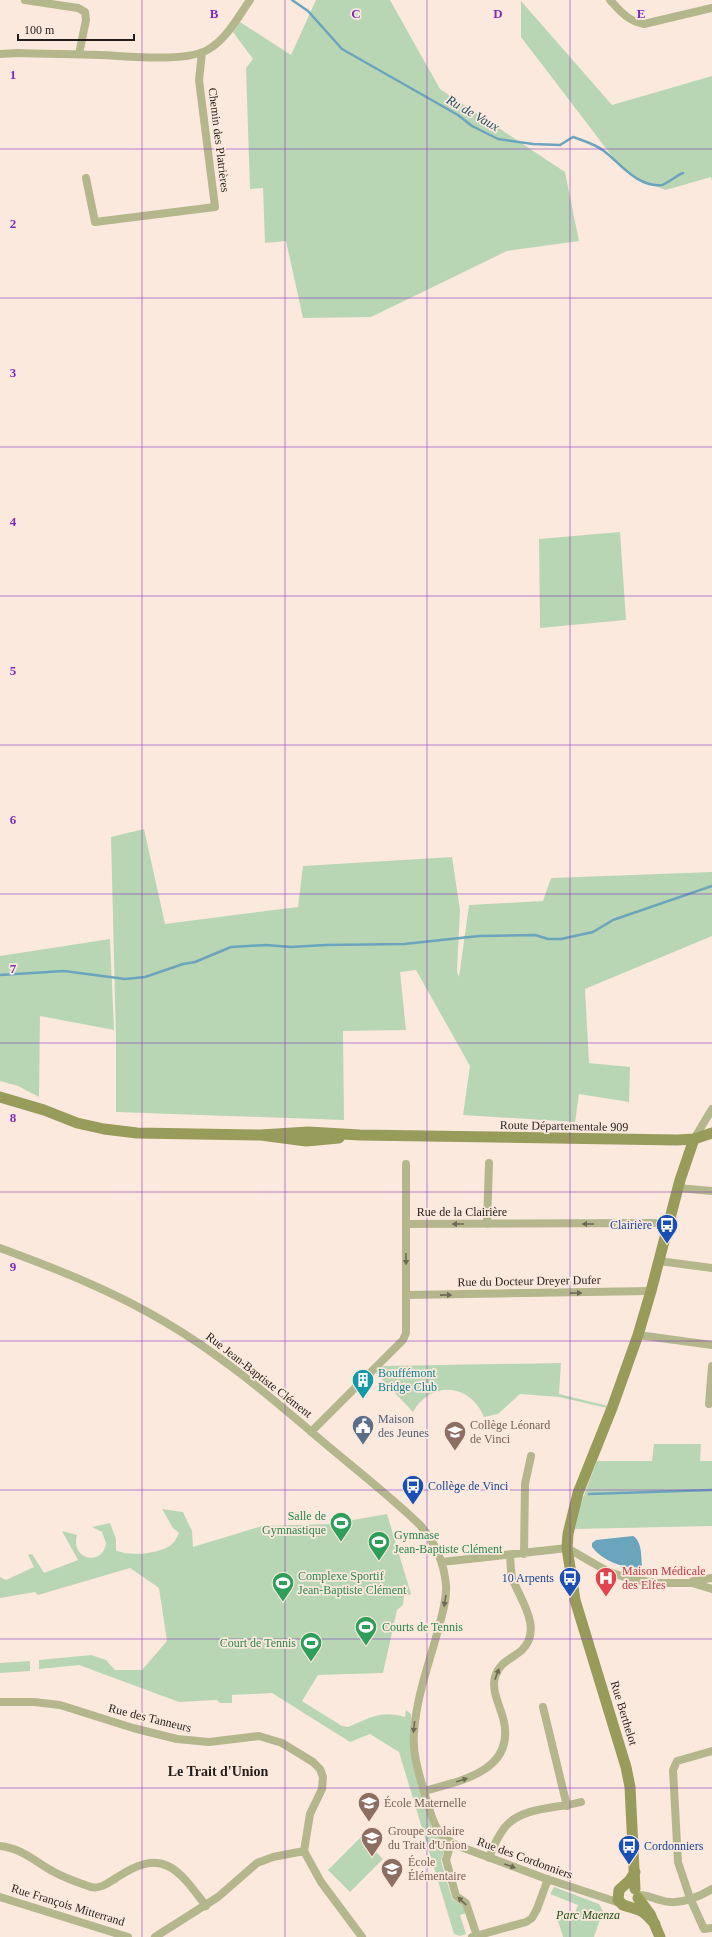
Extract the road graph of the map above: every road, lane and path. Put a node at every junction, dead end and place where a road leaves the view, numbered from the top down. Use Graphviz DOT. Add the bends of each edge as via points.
graph roads {
  1 [pos="25,0"];
  2 [pos="250,0"];
  3 [pos="610,0"];
  4 [pos="712,8"];
  5 [pos="202,53"];
  6 [pos="0,54"];
  7 [pos="79,54"];
  8 [pos="86,178"];
  9 [pos="0,1097"];
  10 [pos="712,1109"];
  11 [pos="712,1133"];
  12 [pos="694,1139"];
  13 [pos="489,1163"];
  14 [pos="406,1164"];
  15 [pos="678,1188"];
  16 [pos="712,1192"];
  17 [pos="669,1223"];
  18 [pos="406,1224"];
  19 [pos="487,1224"];
  20 [pos="0,1248"];
  21 [pos="659,1261"];
  22 [pos="712,1268"];
  23 [pos="651,1291"];
  24 [pos="407,1295"];
  25 [pos="638,1335"];
  26 [pos="712,1345"];
  27 [pos="712,1366"];
  28 [pos="709,1404"];
  29 [pos="311,1432"];
  30 [pos="531,1456"];
  31 [pos="567,1548"];
  32 [pos="524,1554"];
  33 [pos="510,1556"];
  34 [pos="442,1562"];
  35 [pos="712,1578"];
  36 [pos="688,1582"];
  37 [pos="712,1588"];
  38 [pos="0,1702"];
  39 [pos="543,1707"];
  40 [pos="712,1751"];
  41 [pos="424,1791"];
  42 [pos="581,1802"];
  43 [pos="567,1806"];
  44 [pos="451,1843"];
  45 [pos="0,1846"];
  46 [pos="304,1851"];
  47 [pos="489,1858"];
  48 [pos="635,1872"];
  49 [pos="548,1879"];
  50 [pos="621,1888"];
  51 [pos="712,1889"];
  52 [pos="0,1897"];
  53 [pos="636,1897"];
  54 [pos="602,1898"];
  55 [pos="690,1898"];
  56 [pos="660,1900"];
  57 [pos="620,1903"];
  58 [pos="206,1906"];
  59 [pos="652,1919"];
  60 [pos="712,1928"];
  61 [pos="474,1936"];
  62 [pos="128,1937"];
  63 [pos="155,1937"];
  64 [pos="362,1937"];
  65 [pos="660,1937"];
  1 -- 7 [label="street" via="78,8 86,12"];
  2 -- 5 [label="street" via="222,37"];
  3 -- 4 [label="street" via="625,17 644,24"];
  5 -- 7 [label="street" via="146,57"];
  5 -- 8 [label="street, Chemin des Platrières" via="199,80 216,207 95,222"];
  6 -- 7 [label="street"];
  9 -- 12 [label="street, Route Départementale 909" via="78,1123 137,1133 261,1135 320,1132 625,1140"];
  10 -- 12 [label="street"];
  11 -- 12 [label="street, Route Départementale 909"];
  12 -- 15 [label="street, Rue Berthelot"];
  13 -- 19 [label="street"];
  14 -- 18 [label="street"];
  15 -- 16 [label="street"];
  15 -- 17 [label="street, Rue Berthelot"];
  17 -- 19 [label="street, Rue de la Clairière, one-way"];
  17 -- 21 [label="street, Rue Berthelot"];
  19 -- 18 [label="street, Rue de la Clairière, one-way"];
  18 -- 24 [label="street, Rue de la Clairière, one-way"];
  20 -- 29 [label="street, Rue Jean-Baptiste Clément" via="78,1278 165,1322 225,1361"];
  21 -- 22 [label="street"];
  21 -- 23 [label="street, Rue Berthelot"];
  24 -- 23 [label="street, Rue du Docteur Dreyer Dufer, one-way"];
  23 -- 25 [label="street, Rue Berthelot"];
  24 -- 29 [label="street, Rue de la Clairière" via="405,1337"];
  25 -- 26 [label="street"];
  25 -- 31 [label="street, Rue Berthelot" via="578,1493"];
  27 -- 28 [label="street"];
  29 -- 34 [label="street, Rue Jean-Baptiste Clément" via="420,1525 431,1538"];
  30 -- 32 [label="street" via="525,1484"];
  31 -- 32 [label="street"];
  31 -- 36 [label="street" via="608,1571 630,1579 658,1583"];
  31 -- 48 [label="street, Rue Berthelot" via="575,1600 626,1767 630,1787"];
  32 -- 33 [label="street"];
  33 -- 34 [label="street"];
  41 -- 33 [label="street, one-way" via="482,1773 496,1759 501,1749 505,1737 504,1723 494,1688 495,1678 507,1659 527,1644 531,1633 530,1617 513,1579"];
  34 -- 41 [label="street, Rue des Cordonniers, one-way" via="446,1597 416,1710 413,1735"];
  35 -- 36 [label="street"];
  36 -- 37 [label="street"];
  38 -- 46 [label="street, Rue des Tanneurs" via="60,1705 177,1739 209,1742 259,1736 282,1743 313,1762 323,1777 322,1789 310,1814"];
  39 -- 43 [label="street"];
  40 -- 55 [label="street" via="677,1760 673,1770 677,1858"];
  41 -- 44 [label="street, Rue des Cordonniers" via="434,1825"];
  42 -- 43 [label="street"];
  43 -- 47 [label="street" via="533,1811 515,1818 498,1836"];
  44 -- 47 [label="street, Rue des Cordonniers"];
  61 -- 44 [label="street, one-way" via="466,1902 456,1896 446,1860"];
  45 -- 58 [label="street" via="15,1848 58,1875 91,1887 103,1886 139,1864 160,1864 174,1869 183,1876"];
  46 -- 58 [label="street" via="273,1857 257,1864"];
  46 -- 64 [label="street" via="321,1882"];
  47 -- 49 [label="street, Rue des Cordonniers, one-way"];
  48 -- 50 [label="street"];
  48 -- 53 [label="street, Rue Berthelot"];
  49 -- 54 [label="street, Rue des Cordonniers"];
  49 -- 61 [label="street" via="532,1918 526,1922"];
  50 -- 53 [label="street" via="630,1886"];
  50 -- 54 [label="street"];
  50 -- 57 [label="street" via="617,1898"];
  51 -- 55 [label="street"];
  52 -- 62 [label="street, Rue François Mitterrand"];
  53 -- 56 [label="street" via="648,1895"];
  53 -- 57 [label="street" via="626,1906"];
  53 -- 59 [label="street" via="642,1911"];
  54 -- 57 [label="street, Rue des Cordonniers"];
  55 -- 56 [label="street" via="678,1902"];
  55 -- 60 [label="street" via="704,1929"];
  56 -- 59 [label="street" via="652,1905"];
  58 -- 63 [label="street"];
  59 -- 65 [label="street"];
}
